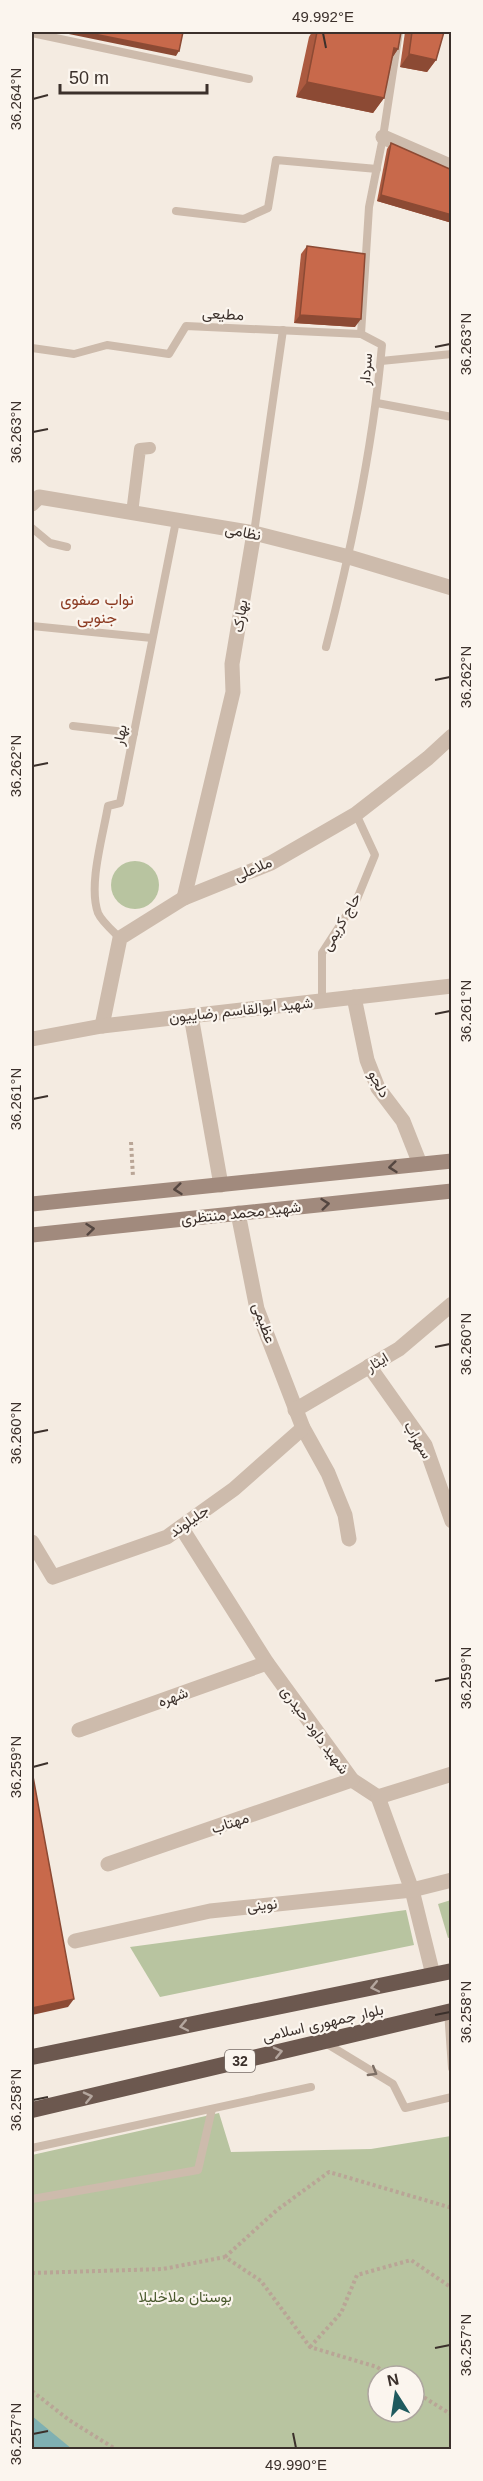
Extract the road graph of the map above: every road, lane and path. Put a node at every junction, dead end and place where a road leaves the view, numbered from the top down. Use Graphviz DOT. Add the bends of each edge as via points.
graph roads {
  1 [pos="399,32"];
  2 [pos="32,33"];
  3 [pos="249,79"];
  4 [pos="383,137"];
  5 [pos="452,167"];
  6 [pos="377,169"];
  7 [pos="176,211"];
  8 [pos="283,330"];
  9 [pos="361,334"];
  10 [pos="32,348"];
  11 [pos="452,354"];
  12 [pos="381,361"];
  13 [pos="377,403"];
  14 [pos="452,417"];
  15 [pos="150,448"];
  16 [pos="32,504"];
  17 [pos="132,513"];
  18 [pos="176,521"];
  19 [pos="32,528"];
  20 [pos="254,533"];
  21 [pos="67,547"];
  22 [pos="349,557"];
  23 [pos="452,588"];
  24 [pos="32,626"];
  25 [pos="152,638"];
  26 [pos="326,647"];
  27 [pos="73,726"];
  28 [pos="134,733"];
  29 [pos="452,736"];
  30 [pos="356,814"];
  31 [pos="184,898"];
  32 [pos="120,938"];
  33 [pos="452,986"];
  34 [pos="354,997"];
  35 [pos="322,1001"];
  36 [pos="191,1016"];
  37 [pos="102,1026"];
  38 [pos="32,1039"];
  39 [pos="131,1142"];
  40 [pos="452,1161"];
  41 [pos="420,1164"];
  42 [pos="221,1185"];
  43 [pos="452,1191"];
  44 [pos="134,1193"];
  45 [pos="32,1204"];
  46 [pos="238,1213"];
  47 [pos="32,1235"];
  48 [pos="452,1304"];
  49 [pos="369,1366"];
  50 [pos="295,1410"];
  51 [pos="303,1428"];
  52 [pos="452,1521"];
  53 [pos="181,1527"];
  54 [pos="349,1539"];
  55 [pos="32,1542"];
  56 [pos="267,1663"];
  57 [pos="79,1730"];
  58 [pos="452,1774"];
  59 [pos="352,1780"];
  60 [pos="378,1797"];
  61 [pos="108,1864"];
  62 [pos="452,1880"];
  63 [pos="412,1890"];
  64 [pos="75,1941"];
  65 [pos="452,1971"];
  66 [pos="432,1975"];
  67 [pos="450,2011"];
  68 [pos="323,2042"];
  69 [pos="32,2057"];
  70 [pos="452,2068"];
  71 [pos="311,2086"];
  72 [pos="452,2097"];
  73 [pos="212,2109"];
  74 [pos="32,2110"];
  75 [pos="32,2148"];
  76 [pos="32,2199"];
  77 [pos="452,2208"];
  78 [pos="225,2257"];
  79 [pos="32,2273"];
  80 [pos="452,2288"];
  81 [pos="310,2347"];
  82 [pos="366,2364"];
  83 [pos="32,2391"];
  84 [pos="426,2399"];
  85 [pos="452,2415"];
  86 [pos="117,2450"];
  1 -- 4 [label="lane, سردار"];
  2 -- 3 [label="lane"];
  4 -- 5 [label="street"];
  4 -- 6 [label="lane, سردار"];
  6 -- 7 [label="lane" via="276,160 268,208 244,219"];
  6 -- 9 [label="lane, سردار" via="369,207"];
  8 -- 9 [label="lane, مطیعی"];
  8 -- 10 [label="lane, مطیعی" via="186,326 169,354 107,345 74,354"];
  8 -- 20 [label="lane, بهارک"];
  9 -- 12 [label="lane, سردار" via="382,345"];
  11 -- 12 [label="lane"];
  12 -- 13 [label="lane, سردار"];
  13 -- 14 [label="lane"];
  13 -- 22 [label="lane, سردار"];
  15 -- 17 [label="street" via="140,449"];
  16 -- 17 [label="street, نظامی" via="39,497"];
  17 -- 18 [label="street, نظامی"];
  18 -- 20 [label="street, نظامی"];
  18 -- 25 [label="lane, بهار"];
  19 -- 21 [label="lane" via="50,543"];
  20 -- 22 [label="street, نظامی"];
  20 -- 31 [label="street, بهارک" via="232,664 233,692"];
  22 -- 23 [label="street, نظامی"];
  22 -- 26 [label="lane, سردار"];
  24 -- 25 [label="lane"];
  25 -- 28 [label="lane, بهار"];
  27 -- 28 [label="lane"];
  28 -- 32 [label="lane, بهار" via="120,803 108,806 95,898 99,916"];
  29 -- 30 [label="street, ملاعلی"];
  30 -- 31 [label="street, ملاعلی" via="271,863"];
  30 -- 35 [label="lane, حاج کریمی" via="375,855 357,899 322,953"];
  31 -- 32 [label="street, ملاعلی"];
  32 -- 37 [label="street"];
  33 -- 34 [label="street, شهید ابوالقاسم رضاییون"];
  34 -- 35 [label="street, شهید ابوالقاسم رضاییون"];
  34 -- 41 [label="street, دلجو" via="367,1060 378,1088 403,1120"];
  35 -- 36 [label="street, شهید ابوالقاسم رضاییون"];
  36 -- 37 [label="street, شهید ابوالقاسم رضاییون"];
  36 -- 42 [label="street"];
  37 -- 38 [label="street, شهید ابوالقاسم رضاییون"];
  39 -- 44 [label="path"];
  40 -- 41 [label="main road, شهید محمد منتظری"];
  41 -- 42 [label="main road, شهید محمد منتظری, one-way"];
  42 -- 44 [label="main road, شهید محمد منتظری, one-way"];
  46 -- 43 [label="main road, شهید محمد منتظری, one-way"];
  44 -- 45 [label="main road, شهید محمد منتظری"];
  47 -- 46 [label="main road, شهید محمد منتظری, one-way"];
  46 -- 50 [label="street, عظیمی" via="257,1309"];
  48 -- 49 [label="street, ایثار" via="399,1348"];
  49 -- 50 [label="street, ایثار"];
  49 -- 52 [label="street, سهراب" via="425,1445"];
  50 -- 51 [label="street, عظیمی"];
  51 -- 53 [label="street, جلیلوند" via="250,1476"];
  51 -- 54 [label="street, عظیمی" via="328,1473 345,1515"];
  53 -- 55 [label="street, جلیلوند" via="167,1537 53,1577"];
  53 -- 56 [label="street, شهید داود حیدری"];
  56 -- 57 [label="street, شهره"];
  56 -- 59 [label="street, شهید داود حیدری"];
  58 -- 60 [label="street"];
  59 -- 60 [label="street, شهید داود حیدری"];
  59 -- 61 [label="street, مهتاب"];
  60 -- 63 [label="street"];
  62 -- 63 [label="street, نوینی"];
  63 -- 64 [label="street, نوینی" via="210,1911"];
  63 -- 66 [label="street"];
  65 -- 66 [label="highway, بلوار جمهوری اسلامی"];
  66 -- 69 [label="highway, بلوار جمهوری اسلامی, one-way"];
  67 -- 68 [label="highway, بلوار جمهوری اسلامی / 32"];
  67 -- 70 [label="lane"];
  68 -- 72 [label="lane, one-way" via="393,2084 405,2108"];
  74 -- 68 [label="highway, بلوار جمهوری اسلامی / 32, one-way"];
  71 -- 73 [label="lane"];
  73 -- 75 [label="lane"];
  73 -- 76 [label="lane" via="198,2170"];
  77 -- 78 [label="path" via="328,2172"];
  78 -- 79 [label="path" via="164,2269"];
  78 -- 81 [label="path" via="261,2281"];
  80 -- 81 [label="path" via="411,2260 357,2275 341,2313"];
  81 -- 82 [label="path"];
  83 -- 86 [label="path"];
  84 -- 85 [label="path"];
}
